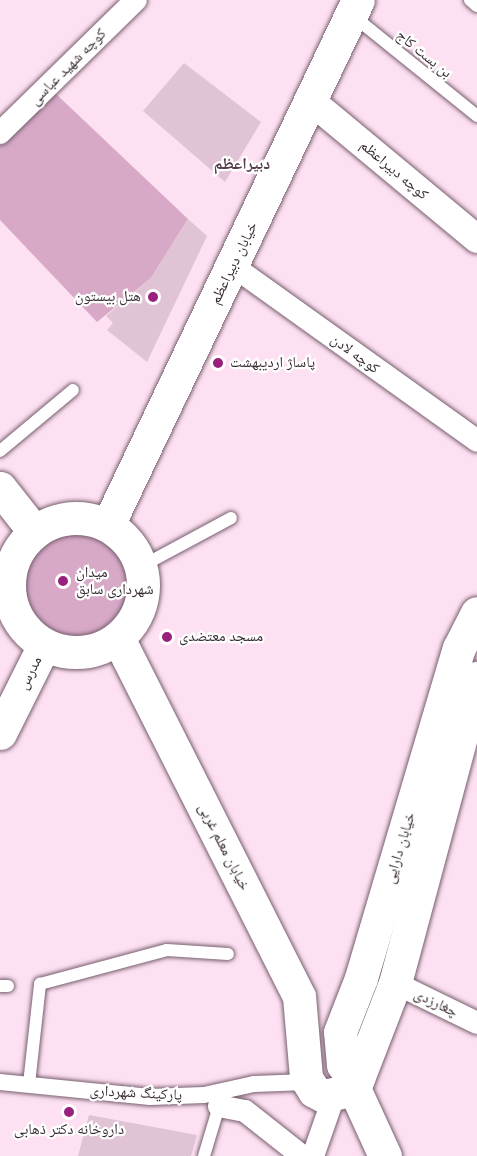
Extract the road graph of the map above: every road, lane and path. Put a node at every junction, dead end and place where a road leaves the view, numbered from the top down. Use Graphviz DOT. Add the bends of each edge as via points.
graph roads {
  1 [pos="136,0"];
  2 [pos="470,0"];
  3 [pos="477,6"];
  4 [pos="355,7"];
  5 [pos="311,101"];
  6 [pos="477,116"];
  7 [pos="0,133"];
  8 [pos="477,239"];
  9 [pos="233,266"];
  10 [pos="73,390"];
  11 [pos="477,441"];
  12 [pos="0,451"];
  13 [pos="0,488"];
  14 [pos="231,518"];
  15 [pos="108,525"];
  16 [pos="34,531"];
  17 [pos="142,567"];
  18 [pos="477,613"];
  19 [pos="118,638"];
  20 [pos="44,645"];
  21 [pos="477,678"];
  22 [pos="0,733"];
  23 [pos="228,954"];
  24 [pos="354,994"];
  25 [pos="390,994"];
  26 [pos="477,1023"];
  27 [pos="332,1081"];
  28 [pos="0,1082"];
  29 [pos="29,1084"];
  30 [pos="219,1106"];
  31 [pos="204,1156"];
  32 [pos="302,1156"];
  33 [pos="313,1156"];
  34 [pos="385,1156"];
  1 -- 7 [label="street, کوچه شهید عباسی"];
  2 -- 3 [label="lane"];
  4 -- 5 [label="main road, خیابان دبیراعظم"];
  4 -- 6 [label="lane, بن بست کاج"];
  5 -- 8 [label="street, کوچه دبیراعظم"];
  5 -- 9 [label="main road, خیابان دبیراعظم"];
  9 -- 11 [label="street, کوچه لادن"];
  9 -- 15 [label="main road, خیابان دبیراعظم"];
  10 -- 12 [label="lane"];
  13 -- 16 [label="main road"];
  14 -- 17 [label="lane"];
  15 -- 16 [label="main road" via="70,517"];
  15 -- 17 [label="main road" via="135,550"];
  16 -- 20 [label="main road" via="19,548 8,591 20,622"];
  17 -- 19 [label="main road" via="141,606"];
  18 -- 24 [label="main road, خیابان دارایی" via="459,648"];
  19 -- 20 [label="main road" via="82,652"];
  19 -- 27 [label="main road, خیابان معلم غربی" via="299,996"];
  20 -- 22 [label="main road, مدرس"];
  21 -- 25 [label="main road, خیابان دارایی"];
  23 -- 29 [label="lane" via="168,950 40,984"];
  24 -- 25 [label="main road" via="366,1010 378,1011"];
  24 -- 27 [label="main road, خیابان دارایی" via="339,1032 343,1065"];
  25 -- 26 [label="street, چغارزدی"];
  25 -- 27 [label="main road, خیابان دارایی"];
  27 -- 29 [label="street, پارکینگ شهرداری" via="254,1084 204,1095 150,1097"];
  27 -- 33 [label="street"];
  27 -- 34 [label="main road"];
  28 -- 29 [label="street, پارکینگ شهرداری"];
  30 -- 31 [label="lane"];
  30 -- 32 [label="street" via="245,1112"];
}
